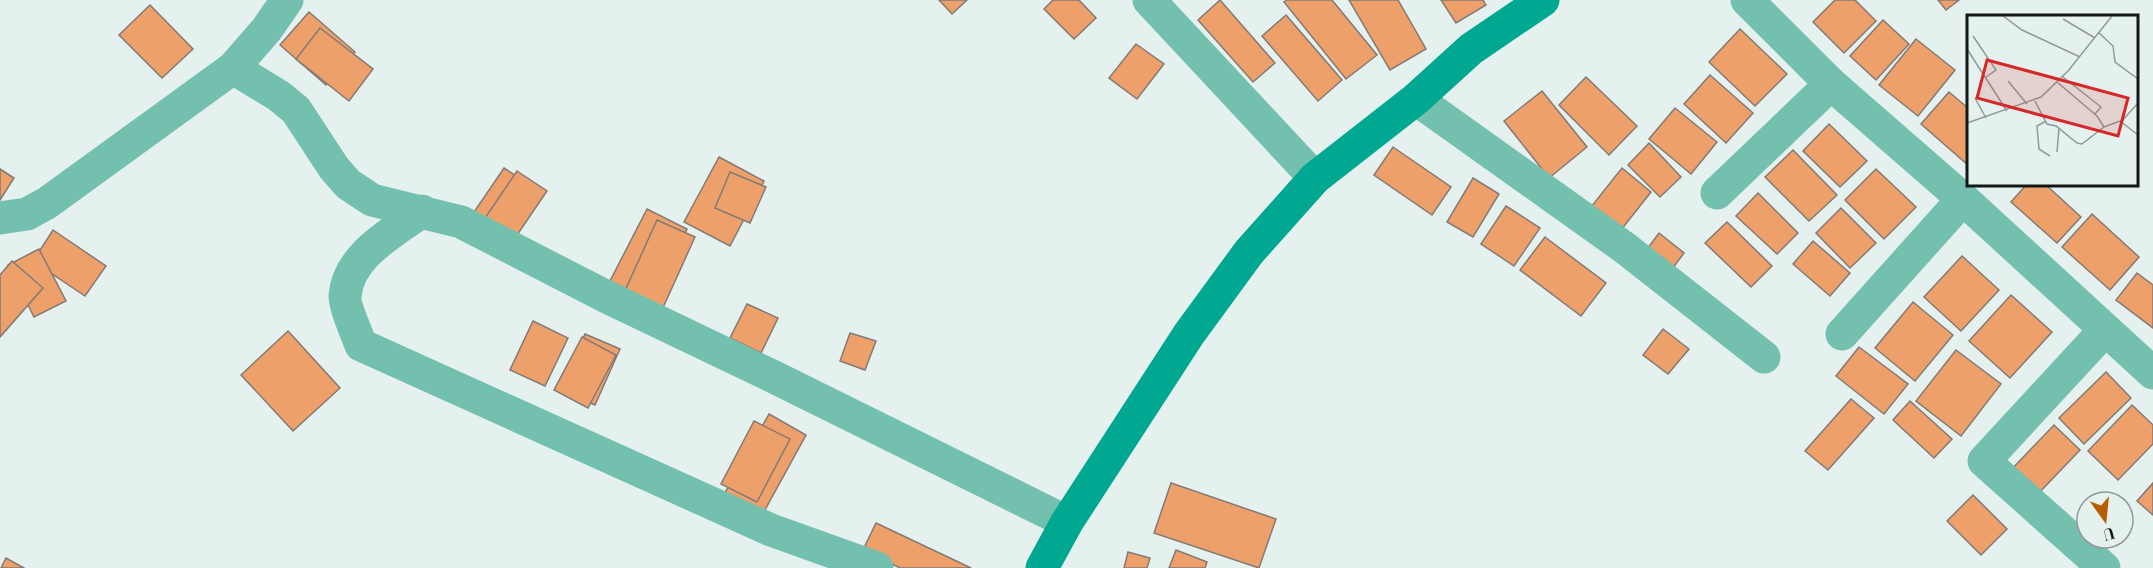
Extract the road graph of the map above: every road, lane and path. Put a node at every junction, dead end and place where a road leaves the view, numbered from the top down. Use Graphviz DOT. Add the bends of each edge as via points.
graph roads {
  1 [pos="287,0"];
  2 [pos="1149,0"];
  3 [pos="1543,0"];
  4 [pos="1748,0"];
  5 [pos="233,68"];
  6 [pos="1831,84"];
  7 [pos="1416,99"];
  8 [pos="1315,178"];
  9 [pos="1717,193"];
  10 [pos="1964,199"];
  11 [pos="422,212"];
  12 [pos="4,223"];
  13 [pos="2105,330"];
  14 [pos="1842,334"];
  15 [pos="1764,357"];
  16 [pos="2153,373"];
  17 [pos="1067,522"];
  18 [pos="1044,567"];
  19 [pos="877,568"];
  20 [pos="2104,568"];
  1 -- 5 [label="street"];
  2 -- 8 [label="street"];
  3 -- 7 [label="street" via="1471,49"];
  4 -- 6 [label="street"];
  5 -- 11 [label="street" via="296,110 348,184 372,200"];
  5 -- 12 [label="street" via="47,203"];
  6 -- 9 [label="street"];
  6 -- 10 [label="street"];
  7 -- 8 [label="street"];
  7 -- 15 [label="street" via="1625,248"];
  8 -- 17 [label="street" via="1249,252 1189,334"];
  10 -- 13 [label="street"];
  10 -- 14 [label="street"];
  11 -- 17 [label="street" via="461,222"];
  11 -- 19 [label="street" via="354,266 344,297 361,345 771,530"];
  13 -- 16 [label="street"];
  13 -- 20 [label="street" via="1984,461"];
  17 -- 18 [label="street"];
}
